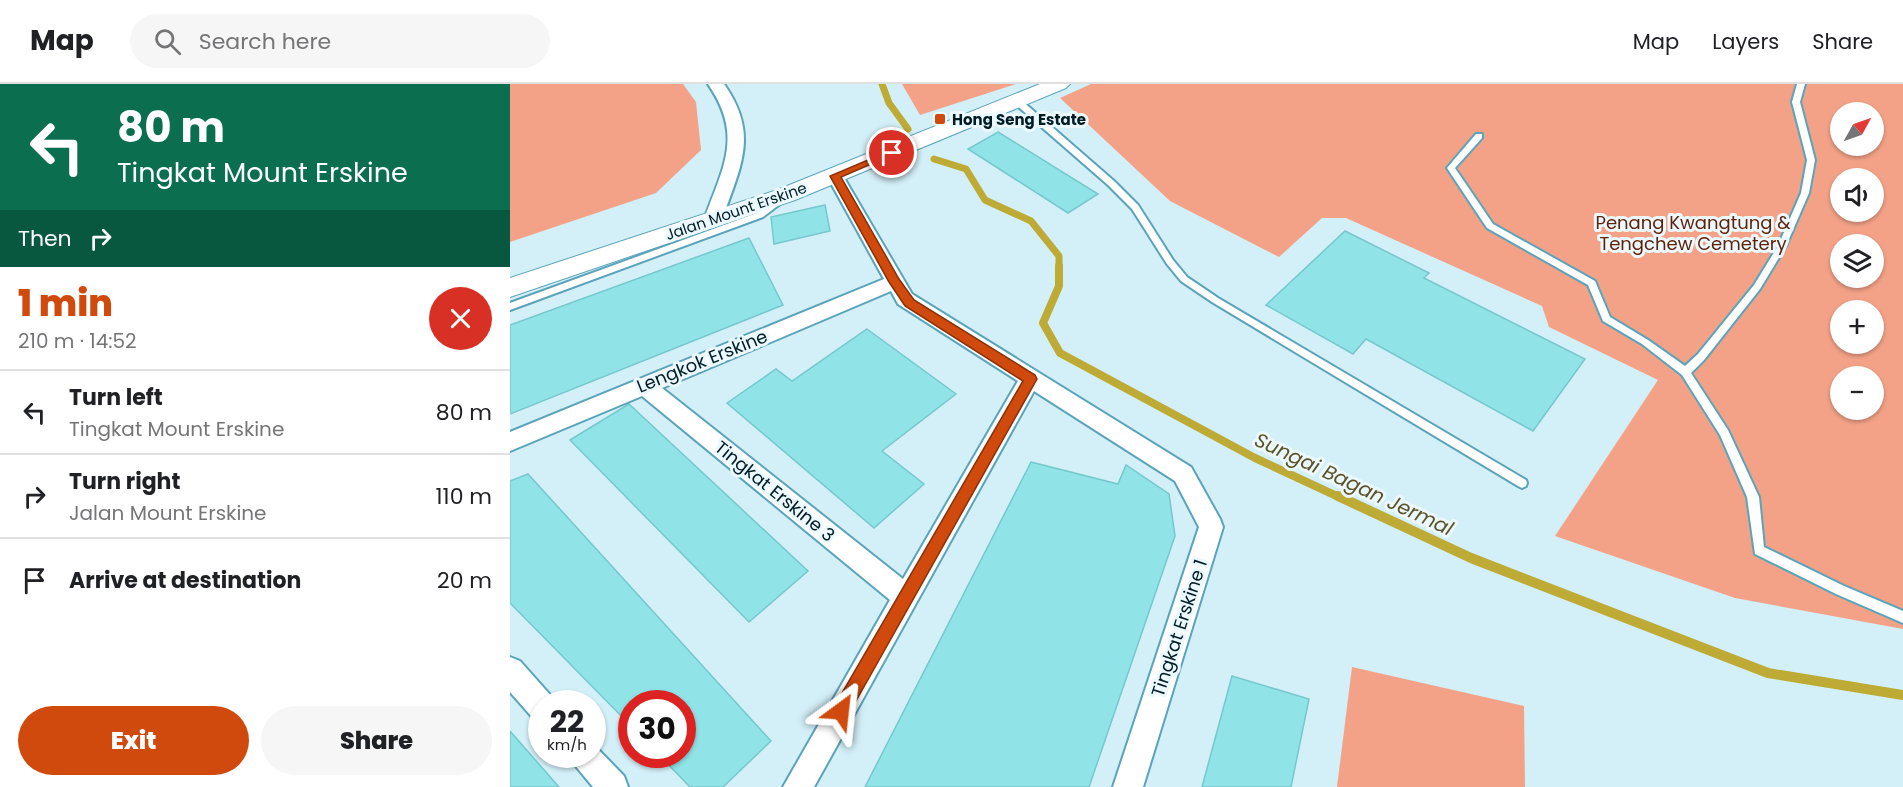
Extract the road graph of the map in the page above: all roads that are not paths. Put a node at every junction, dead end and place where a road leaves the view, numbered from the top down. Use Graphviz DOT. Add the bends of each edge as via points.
graph roads {
  1 [pos="716,84"];
  2 [pos="1059,84"];
  3 [pos="1801,84"];
  4 [pos="1018,102"];
  5 [pos="1479,136"];
  6 [pos="835,176"];
  7 [pos="786,195"];
  8 [pos="713,220"];
  9 [pos="895,282"];
  10 [pos="510,288"];
  11 [pos="510,307"];
  12 [pos="1685,372"];
  13 [pos="1030,379"];
  14 [pos="643,385"];
  15 [pos="510,442"];
  16 [pos="1522,483"];
  17 [pos="906,597"];
  18 [pos="1903,616"];
  19 [pos="510,671"];
  20 [pos="528,691"];
  21 [pos="596,768"];
  22 [pos="613,787"];
  23 [pos="798,787"];
  24 [pos="1128,787"];
  1 -- 8 [label="street" via="733,107 738,140"];
  2 -- 4 [label="main road, Jalan Mount Erskine"];
  3 -- 12 [label="lane" via="1796,102 1811,160 1805,193 1782,246 1757,287"];
  4 -- 6 [label="main road, Jalan Mount Erskine"];
  4 -- 16 [label="lane" via="1135,207 1184,279"];
  5 -- 12 [label="lane" via="1451,168 1490,226 1592,283 1606,320 1645,342"];
  6 -- 7 [label="main road, Jalan Mount Erskine"];
  6 -- 9 [label="street"];
  7 -- 8 [label="main road, Jalan Mount Erskine"];
  7 -- 11 [label="lane" via="760,215"];
  8 -- 10 [label="main road, Jalan Mount Erskine"];
  9 -- 13 [label="street" via="910,303"];
  9 -- 14 [label="street, Lengkok Erskine"];
  12 -- 18 [label="lane" via="1724,433 1753,497 1759,550"];
  13 -- 17 [label="street"];
  13 -- 24 [label="street, Tingkat Erskine 1" via="1183,474 1211,527"];
  14 -- 15 [label="street, Lengkok Erskine"];
  14 -- 17 [label="street, Tingkat Erskine 3"];
  17 -- 23 [label="street"];
  19 -- 20 [label="street"];
  21 -- 22 [label="street"];
}
